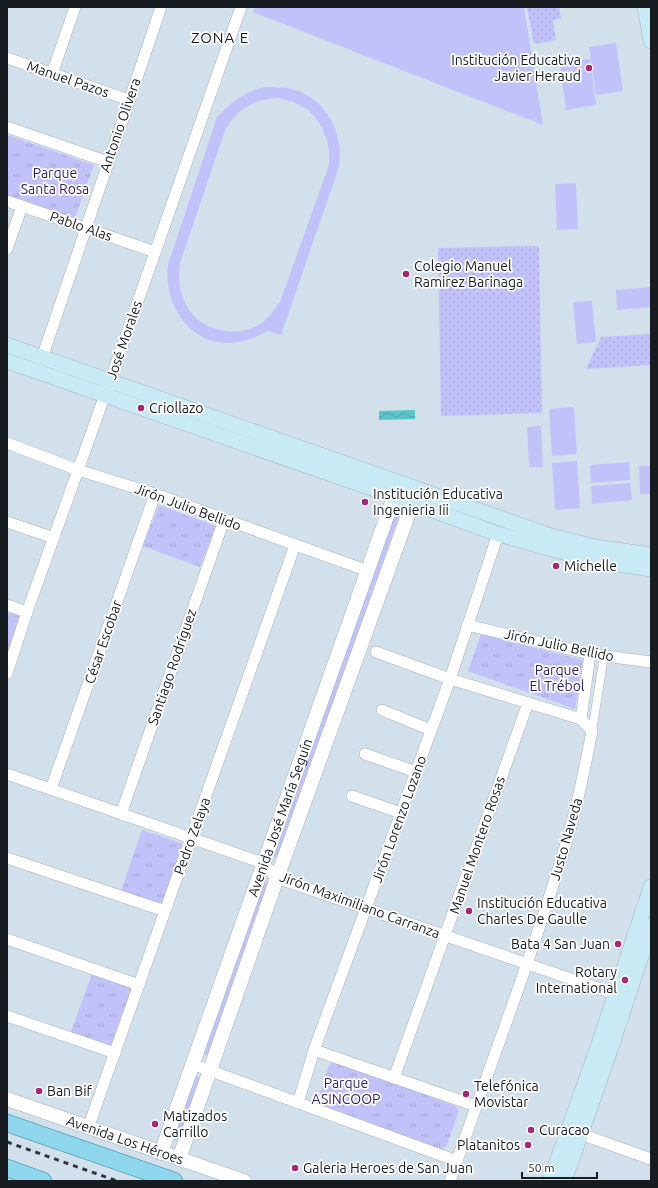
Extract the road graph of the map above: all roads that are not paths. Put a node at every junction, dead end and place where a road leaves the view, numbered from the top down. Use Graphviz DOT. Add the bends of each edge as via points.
graph roads {
  1 [pos="75,7"];
  2 [pos="161,7"];
  3 [pos="241,7"];
  4 [pos="645,7"];
  5 [pos="651,41"];
  6 [pos="7,58"];
  7 [pos="52,74"];
  8 [pos="129,100"];
  9 [pos="7,127"];
  10 [pos="108,162"];
  11 [pos="7,200"];
  12 [pos="22,206"];
  13 [pos="85,228"];
  14 [pos="7,249"];
  15 [pos="155,252"];
  16 [pos="7,345"];
  17 [pos="42,358"];
  18 [pos="7,361"];
  19 [pos="107,388"];
  20 [pos="7,443"];
  21 [pos="78,470"];
  22 [pos="396,489"];
  23 [pos="417,489"];
  24 [pos="155,494"];
  25 [pos="412,503"];
  26 [pos="224,520"];
  27 [pos="7,522"];
  28 [pos="498,534"];
  29 [pos="54,538"];
  30 [pos="295,545"];
  31 [pos="651,555"];
  32 [pos="651,569"];
  33 [pos="368,572"];
  34 [pos="7,605"];
  35 [pos="27,612"];
  36 [pos="468,625"];
  37 [pos="376,652"];
  38 [pos="590,654"];
  39 [pos="604,656"];
  40 [pos="651,662"];
  41 [pos="7,673"];
  42 [pos="450,679"];
  43 [pos="528,703"];
  44 [pos="382,710"];
  45 [pos="581,719"];
  46 [pos="431,730"];
  47 [pos="592,731"];
  48 [pos="365,754"];
  49 [pos="416,772"];
  50 [pos="7,774"];
  51 [pos="51,789"];
  52 [pos="352,796"];
  53 [pos="400,813"];
  54 [pos="121,814"];
  55 [pos="191,838"];
  56 [pos="7,858"];
  57 [pos="263,863"];
  58 [pos="277,878"];
  59 [pos="651,887"];
  60 [pos="365,909"];
  61 [pos="165,911"];
  62 [pos="651,926"];
  63 [pos="445,936"];
  64 [pos="7,939"];
  65 [pos="527,964"];
  66 [pos="139,984"];
  67 [pos="621,996"];
  68 [pos="7,1016"];
  69 [pos="314,1050"];
  70 [pos="115,1053"];
  71 [pos="192,1064"];
  72 [pos="210,1070"];
  73 [pos="394,1078"];
  74 [pos="7,1099"];
  75 [pos="298,1103"];
  76 [pos="476,1106"];
  77 [pos="7,1123"];
  78 [pos="88,1128"];
  79 [pos="574,1131"];
  80 [pos="160,1153"];
  81 [pos="179,1159"];
  82 [pos="651,1159"];
  83 [pos="457,1161"];
  84 [pos="7,1168"];
  85 [pos="43,1181"];
  86 [pos="174,1181"];
  87 [pos="244,1181"];
  88 [pos="450,1181"];
  89 [pos="550,1181"];
  90 [pos="564,1181"];
  1 -- 7 [label="street"];
  2 -- 8 [label="street, Antonio Olivera"];
  3 -- 15 [label="street, José Morales"];
  4 -- 5 [label="main road"];
  6 -- 7 [label="street, Manuel Pazos"];
  7 -- 8 [label="street, Manuel Pazos"];
  8 -- 10 [label="street, Antonio Olivera"];
  9 -- 10 [label="street"];
  10 -- 13 [label="street, Antonio Olivera"];
  11 -- 12 [label="street, Pablo Alas"];
  12 -- 13 [label="street, Pablo Alas"];
  12 -- 14 [label="street"];
  13 -- 15 [label="street, Pablo Alas"];
  13 -- 17 [label="street, Antonio Olivera"];
  15 -- 19 [label="street, José Morales"];
  16 -- 17 [label="main road"];
  17 -- 19 [label="main road"];
  18 -- 19 [label="main road"];
  19 -- 21 [label="street, José Morales"];
  19 -- 22 [label="main road"];
  20 -- 21 [label="street, Jirón Julio Bellido"];
  21 -- 24 [label="street, Jirón Julio Bellido"];
  21 -- 29 [label="street, José Morales"];
  22 -- 23 [label="main road"];
  22 -- 25 [label="main road"];
  22 -- 33 [label="street, Avenida José María Seguín"];
  23 -- 25 [label="street, Avenida José María Seguín"];
  23 -- 31 [label="main road" via="551,536 595,547"];
  24 -- 26 [label="street, Jirón Julio Bellido"];
  24 -- 51 [label="street, César Escobar"];
  25 -- 28 [label="main road"];
  25 -- 58 [label="street, Avenida José María Seguín"];
  26 -- 30 [label="street, Jirón Julio Bellido"];
  26 -- 54 [label="street, Santiago Rodríguez"];
  27 -- 29 [label="street"];
  28 -- 32 [label="main road" via="592,560"];
  28 -- 36 [label="street, Jirón Lorenzo Lozano"];
  29 -- 35 [label="street, José Morales"];
  30 -- 33 [label="street, Jirón Julio Bellido"];
  30 -- 55 [label="street, Pedro Zelaya"];
  33 -- 57 [label="street, Avenida José María Seguín"];
  34 -- 35 [label="street"];
  35 -- 41 [label="street, José Morales"];
  36 -- 38 [label="street, Jirón Julio Bellido"];
  36 -- 42 [label="street, Jirón Lorenzo Lozano"];
  37 -- 42 [label="street"];
  38 -- 39 [label="street, Jirón Julio Bellido"];
  38 -- 45 [label="street"];
  39 -- 40 [label="street, Jirón Julio Bellido"];
  39 -- 47 [label="street"];
  42 -- 43 [label="street"];
  42 -- 46 [label="street, Jirón Lorenzo Lozano"];
  43 -- 45 [label="street"];
  43 -- 63 [label="street, Manuel Montero Rosas"];
  44 -- 46 [label="street"];
  45 -- 47 [label="street"];
  46 -- 49 [label="street, Jirón Lorenzo Lozano"];
  47 -- 65 [label="street, Justo Naveda" via="567,840"];
  48 -- 49 [label="street"];
  49 -- 53 [label="street, Jirón Lorenzo Lozano"];
  50 -- 51 [label="street, Jirón Maximiliano Carranza"];
  51 -- 54 [label="street, Jirón Maximiliano Carranza"];
  52 -- 53 [label="street"];
  53 -- 60 [label="street, Jirón Lorenzo Lozano"];
  54 -- 55 [label="street, Jirón Maximiliano Carranza"];
  55 -- 57 [label="street, Jirón Maximiliano Carranza"];
  55 -- 61 [label="street, Pedro Zelaya"];
  56 -- 61 [label="street"];
  57 -- 58 [label="street, Jirón Maximiliano Carranza"];
  57 -- 71 [label="street, Avenida José María Seguín"];
  58 -- 60 [label="street, Jirón Maximiliano Carranza"];
  58 -- 72 [label="street, Avenida José María Seguín"];
  59 -- 67 [label="main road"];
  60 -- 63 [label="street, Jirón Maximiliano Carranza"];
  60 -- 69 [label="street, Jirón Lorenzo Lozano"];
  61 -- 66 [label="street, Pedro Zelaya"];
  62 -- 67 [label="main road"];
  63 -- 65 [label="street, Jirón Maximiliano Carranza"];
  63 -- 73 [label="street, Manuel Montero Rosas"];
  64 -- 66 [label="street"];
  65 -- 67 [label="street, Jirón Maximiliano Carranza"];
  65 -- 76 [label="street, Justo Naveda"];
  66 -- 70 [label="street, Pedro Zelaya"];
  67 -- 79 [label="main road" via="597,1050"];
  68 -- 70 [label="street"];
  69 -- 73 [label="street"];
  69 -- 75 [label="street, Jirón Lorenzo Lozano"];
  70 -- 78 [label="street, Pedro Zelaya"];
  71 -- 72 [label="street"];
  71 -- 80 [label="street, Avenida José María Seguín"];
  72 -- 75 [label="street"];
  72 -- 81 [label="street, Avenida José María Seguín"];
  73 -- 76 [label="street"];
  74 -- 78 [label="street, Avenida Los Héroes"];
  75 -- 83 [label="street"];
  76 -- 83 [label="street, Justo Naveda"];
  77 -- 86 [label="main road, Avenida Los Héroes"];
  78 -- 80 [label="street, Avenida Los Héroes"];
  79 -- 82 [label="street"];
  79 -- 89 [label="main road"];
  79 -- 90 [label="main road"];
  80 -- 81 [label="street, Avenida Los Héroes"];
  81 -- 87 [label="street, Avenida Los Héroes"];
  83 -- 88 [label="street, Justo Naveda"];
  84 -- 85 [label="main road"];
}
